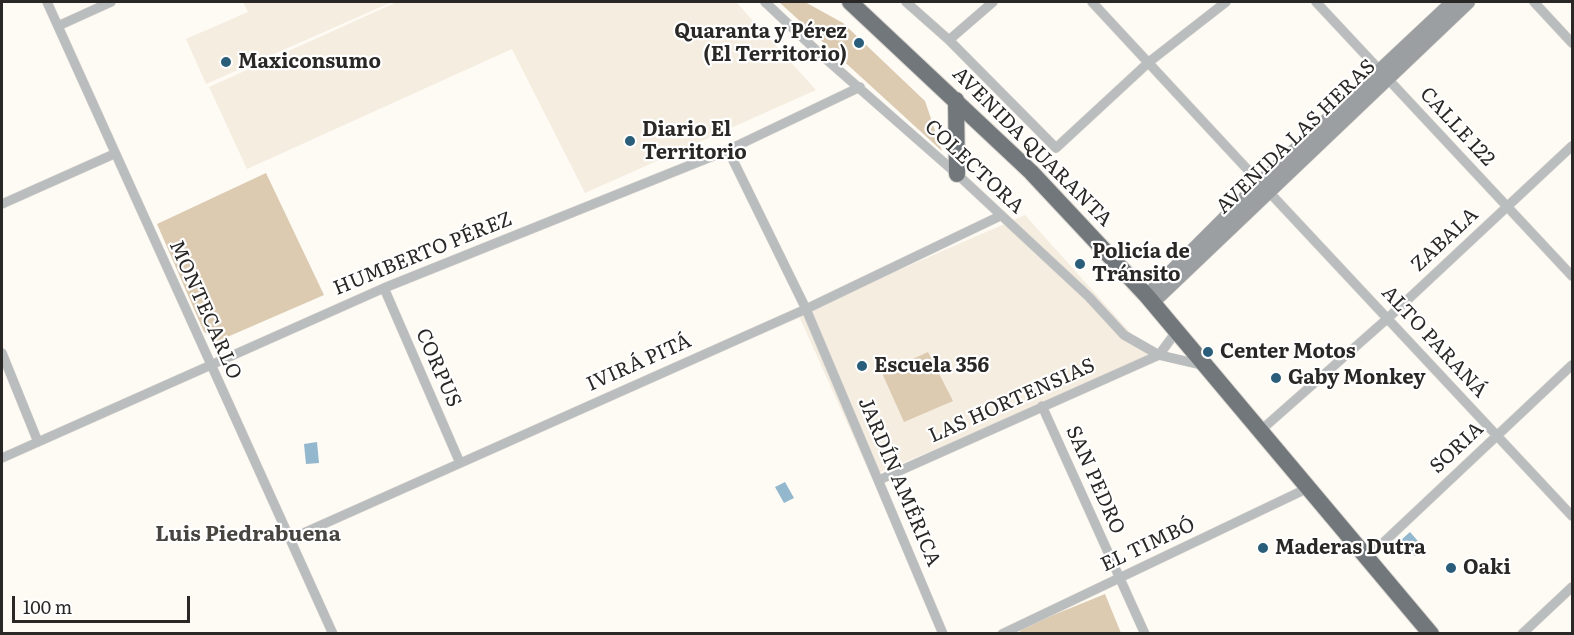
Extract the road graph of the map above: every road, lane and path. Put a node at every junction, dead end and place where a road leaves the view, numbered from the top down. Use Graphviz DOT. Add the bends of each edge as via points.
graph roads {
  1 [pos="46,2"];
  2 [pos="111,2"];
  3 [pos="765,2"];
  4 [pos="839,2"];
  5 [pos="906,2"];
  6 [pos="993,2"];
  7 [pos="1092,2"];
  8 [pos="1226,2"];
  9 [pos="1316,2"];
  10 [pos="1453,2"];
  11 [pos="1468,2"];
  12 [pos="1534,2"];
  13 [pos="853,5"];
  14 [pos="58,26"];
  15 [pos="950,40"];
  16 [pos="1572,43"];
  17 [pos="1149,62"];
  18 [pos="1383,73"];
  19 [pos="860,87"];
  20 [pos="956,100"];
  21 [pos="1572,146"];
  22 [pos="728,150"];
  23 [pos="114,154"];
  24 [pos="957,174"];
  25 [pos="1265,188"];
  26 [pos="2,204"];
  27 [pos="1508,206"];
  28 [pos="1000,216"];
  29 [pos="1572,276"];
  30 [pos="384,288"];
  31 [pos="1150,299"];
  32 [pos="806,309"];
  33 [pos="1388,318"];
  34 [pos="1176,332"];
  35 [pos="2,353"];
  36 [pos="1159,355"];
  37 [pos="210,365"];
  38 [pos="1572,365"];
  39 [pos="1204,366"];
  40 [pos="1042,406"];
  41 [pos="1260,431"];
  42 [pos="1497,436"];
  43 [pos="38,442"];
  44 [pos="2,458"];
  45 [pos="460,463"];
  46 [pos="879,480"];
  47 [pos="1308,488"];
  48 [pos="1572,516"];
  49 [pos="290,539"];
  50 [pos="1367,558"];
  51 [pos="1120,578"];
  52 [pos="1572,587"];
  53 [pos="333,633"];
  54 [pos="943,633"];
  55 [pos="1002,633"];
  56 [pos="1145,633"];
  57 [pos="1431,633"];
  58 [pos="1522,633"];
  1 -- 14 [label="street, MONTECARLO"];
  2 -- 14 [label="street"];
  3 -- 19 [label="street, COLECTORA"];
  4 -- 13 [label="highway"];
  5 -- 15 [label="street"];
  6 -- 15 [label="street"];
  7 -- 17 [label="street, ALTO PARANÁ"];
  8 -- 17 [label="street"];
  9 -- 18 [label="street, CALLE 122"];
  10 -- 18 [label="main road, AVENIDA LAS HERAS"];
  11 -- 18 [label="main road, AVENIDA LAS HERAS"];
  12 -- 16 [label="street"];
  13 -- 20 [label="highway, AVENIDA QUARANTA"];
  14 -- 23 [label="street, MONTECARLO"];
  15 -- 17 [label="street" via="1056,148"];
  17 -- 25 [label="street, ALTO PARANÁ"];
  18 -- 25 [label="main road, AVENIDA LAS HERAS"];
  18 -- 27 [label="street, CALLE 122"];
  19 -- 22 [label="street, HUMBERTO PÉREZ"];
  19 -- 24 [label="street, COLECTORA"];
  20 -- 24 [label="highway"];
  20 -- 31 [label="highway, AVENIDA QUARANTA" via="1031,172"];
  21 -- 27 [label="street, ZABALA"];
  22 -- 30 [label="street, HUMBERTO PÉREZ"];
  22 -- 32 [label="street, JARDÍN AMÉRICA"];
  23 -- 26 [label="street"];
  23 -- 37 [label="street, MONTECARLO"];
  24 -- 28 [label="street, COLECTORA"];
  25 -- 31 [label="main road, AVENIDA LAS HERAS"];
  25 -- 33 [label="street, ALTO PARANÁ"];
  27 -- 29 [label="street, CALLE 122"];
  27 -- 33 [label="street, ZABALA"];
  28 -- 32 [label="street, IVIRÁ PITÁ"];
  28 -- 36 [label="street, COLECTORA" via="1089,297 1121,333"];
  30 -- 37 [label="street, HUMBERTO PÉREZ"];
  30 -- 45 [label="street, CORPUS"];
  31 -- 34 [label="highway, AVENIDA QUARANTA"];
  32 -- 45 [label="street, IVIRÁ PITÁ"];
  32 -- 46 [label="street, JARDÍN AMÉRICA"];
  33 -- 41 [label="street, ZABALA"];
  33 -- 42 [label="street, ALTO PARANÁ"];
  34 -- 36 [label="street, LAS HORTENSIAS"];
  34 -- 39 [label="highway, AVENIDA QUARANTA"];
  35 -- 43 [label="street"];
  36 -- 39 [label="street"];
  36 -- 40 [label="street, LAS HORTENSIAS"];
  37 -- 43 [label="street, HUMBERTO PÉREZ"];
  37 -- 49 [label="street, MONTECARLO"];
  38 -- 42 [label="street, SORIA"];
  39 -- 41 [label="highway, AVENIDA QUARANTA"];
  40 -- 46 [label="street, LAS HORTENSIAS"];
  40 -- 51 [label="street, SAN PEDRO"];
  41 -- 47 [label="highway, AVENIDA QUARANTA"];
  42 -- 48 [label="street, ALTO PARANÁ"];
  42 -- 50 [label="street, SORIA"];
  43 -- 44 [label="street, HUMBERTO PÉREZ"];
  45 -- 49 [label="street, IVIRÁ PITÁ"];
  46 -- 54 [label="street, JARDÍN AMÉRICA"];
  47 -- 50 [label="highway, AVENIDA QUARANTA"];
  47 -- 51 [label="street, EL TIMBÓ"];
  49 -- 53 [label="street, MONTECARLO"];
  50 -- 57 [label="highway, AVENIDA QUARANTA"];
  51 -- 55 [label="street, EL TIMBÓ"];
  51 -- 56 [label="street, SAN PEDRO"];
  52 -- 58 [label="street"];
}
